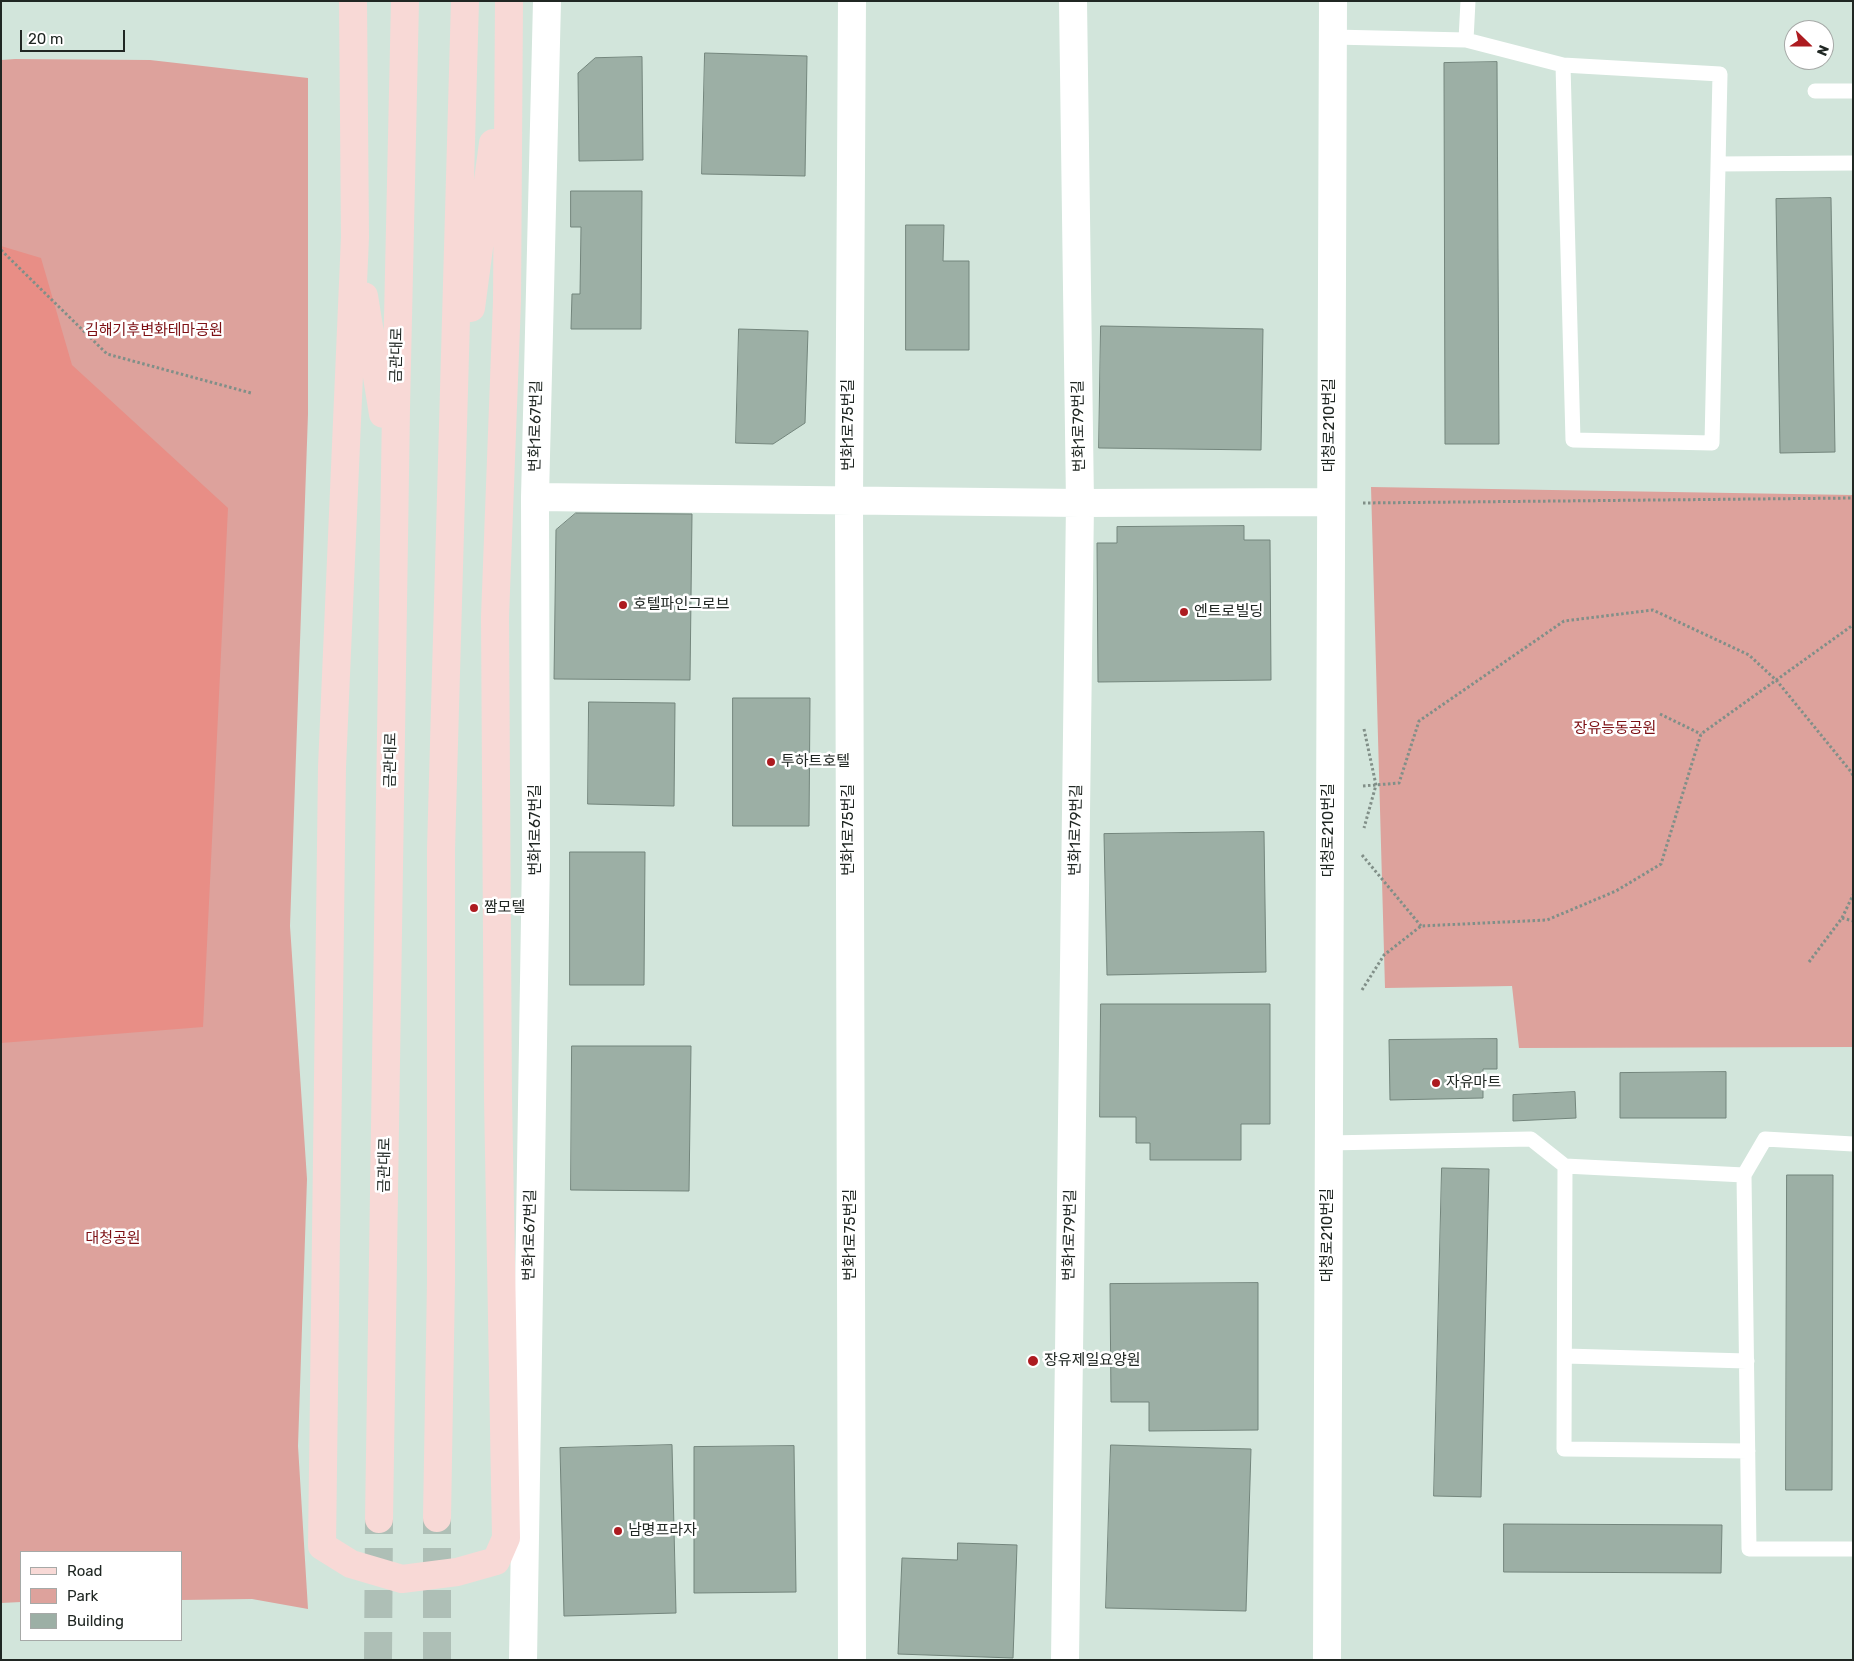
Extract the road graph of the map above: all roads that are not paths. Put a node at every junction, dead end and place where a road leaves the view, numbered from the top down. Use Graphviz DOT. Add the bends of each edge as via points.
graph roads {
  1 [pos="353,1"];
  2 [pos="405,1"];
  3 [pos="465,1"];
  4 [pos="509,1"];
  5 [pos="547,1"];
  6 [pos="852,1"];
  7 [pos="1073,1"];
  8 [pos="1333,1"];
  9 [pos="1468,1"];
  10 [pos="509,29"];
  11 [pos="1332,37"];
  12 [pos="1466,40"];
  13 [pos="1563,65"];
  14 [pos="1815,91"];
  15 [pos="1853,91"];
  16 [pos="1718,164"];
  17 [pos="1853,164"];
  18 [pos="355,237"];
  19 [pos="452,453"];
  20 [pos="396,493"];
  21 [pos="534,497"];
  22 [pos="849,500"];
  23 [pos="1330,502"];
  24 [pos="1080,503"];
  25 [pos="1328,1143"];
  26 [pos="1853,1144"];
  27 [pos="1565,1166"];
  28 [pos="1744,1175"];
  29 [pos="1564,1356"];
  30 [pos="1746,1361"];
  31 [pos="1748,1451"];
  32 [pos="438,1518"];
  33 [pos="379,1519"];
  34 [pos="1853,1549"];
  35 [pos="523,1660"];
  36 [pos="852,1660"];
  37 [pos="1065,1660"];
  38 [pos="1327,1660"];
  1 -- 18 [label="main road"];
  2 -- 20 [label="main road, 금관대로"];
  3 -- 19 [label="main road"];
  4 -- 10 [label="main road"];
  5 -- 21 [label="street, 번화1로67번길"];
  6 -- 22 [label="street, 번화1로75번길"];
  7 -- 24 [label="street, 번화1로79번길"];
  8 -- 11 [label="street, 대청로210번길"];
  9 -- 12 [label="lane"];
  10 -- 18 [label="main road" via="507,301 495,617 498,1098 506,1538 496,1561 457,1572 402,1579 351,1564 322,1546 332,768"];
  10 -- 19 [label="main road"];
  11 -- 12 [label="lane"];
  11 -- 23 [label="street, 대청로210번길"];
  12 -- 13 [label="lane"];
  13 -- 16 [label="lane" via="1720,74"];
  13 -- 16 [label="lane" via="1573,440 1712,443"];
  14 -- 15 [label="lane"];
  16 -- 17 [label="lane"];
  18 -- 20 [label="main road"];
  19 -- 32 [label="main road" via="441,849"];
  20 -- 33 [label="main road, 금관대로"];
  21 -- 22 [label="street"];
  21 -- 35 [label="street, 번화1로67번길" via="536,857"];
  22 -- 24 [label="street"];
  22 -- 36 [label="street, 번화1로75번길"];
  23 -- 24 [label="street"];
  23 -- 25 [label="street, 대청로210번길"];
  24 -- 37 [label="street, 번화1로79번길"];
  25 -- 27 [label="lane" via="1531,1139"];
  25 -- 38 [label="street, 대청로210번길"];
  26 -- 28 [label="lane" via="1766,1139"];
  27 -- 28 [label="lane"];
  27 -- 29 [label="lane"];
  28 -- 30 [label="lane"];
  29 -- 30 [label="lane"];
  29 -- 31 [label="lane" via="1564,1449"];
  30 -- 31 [label="lane"];
  31 -- 34 [label="lane" via="1749,1549"];
}
